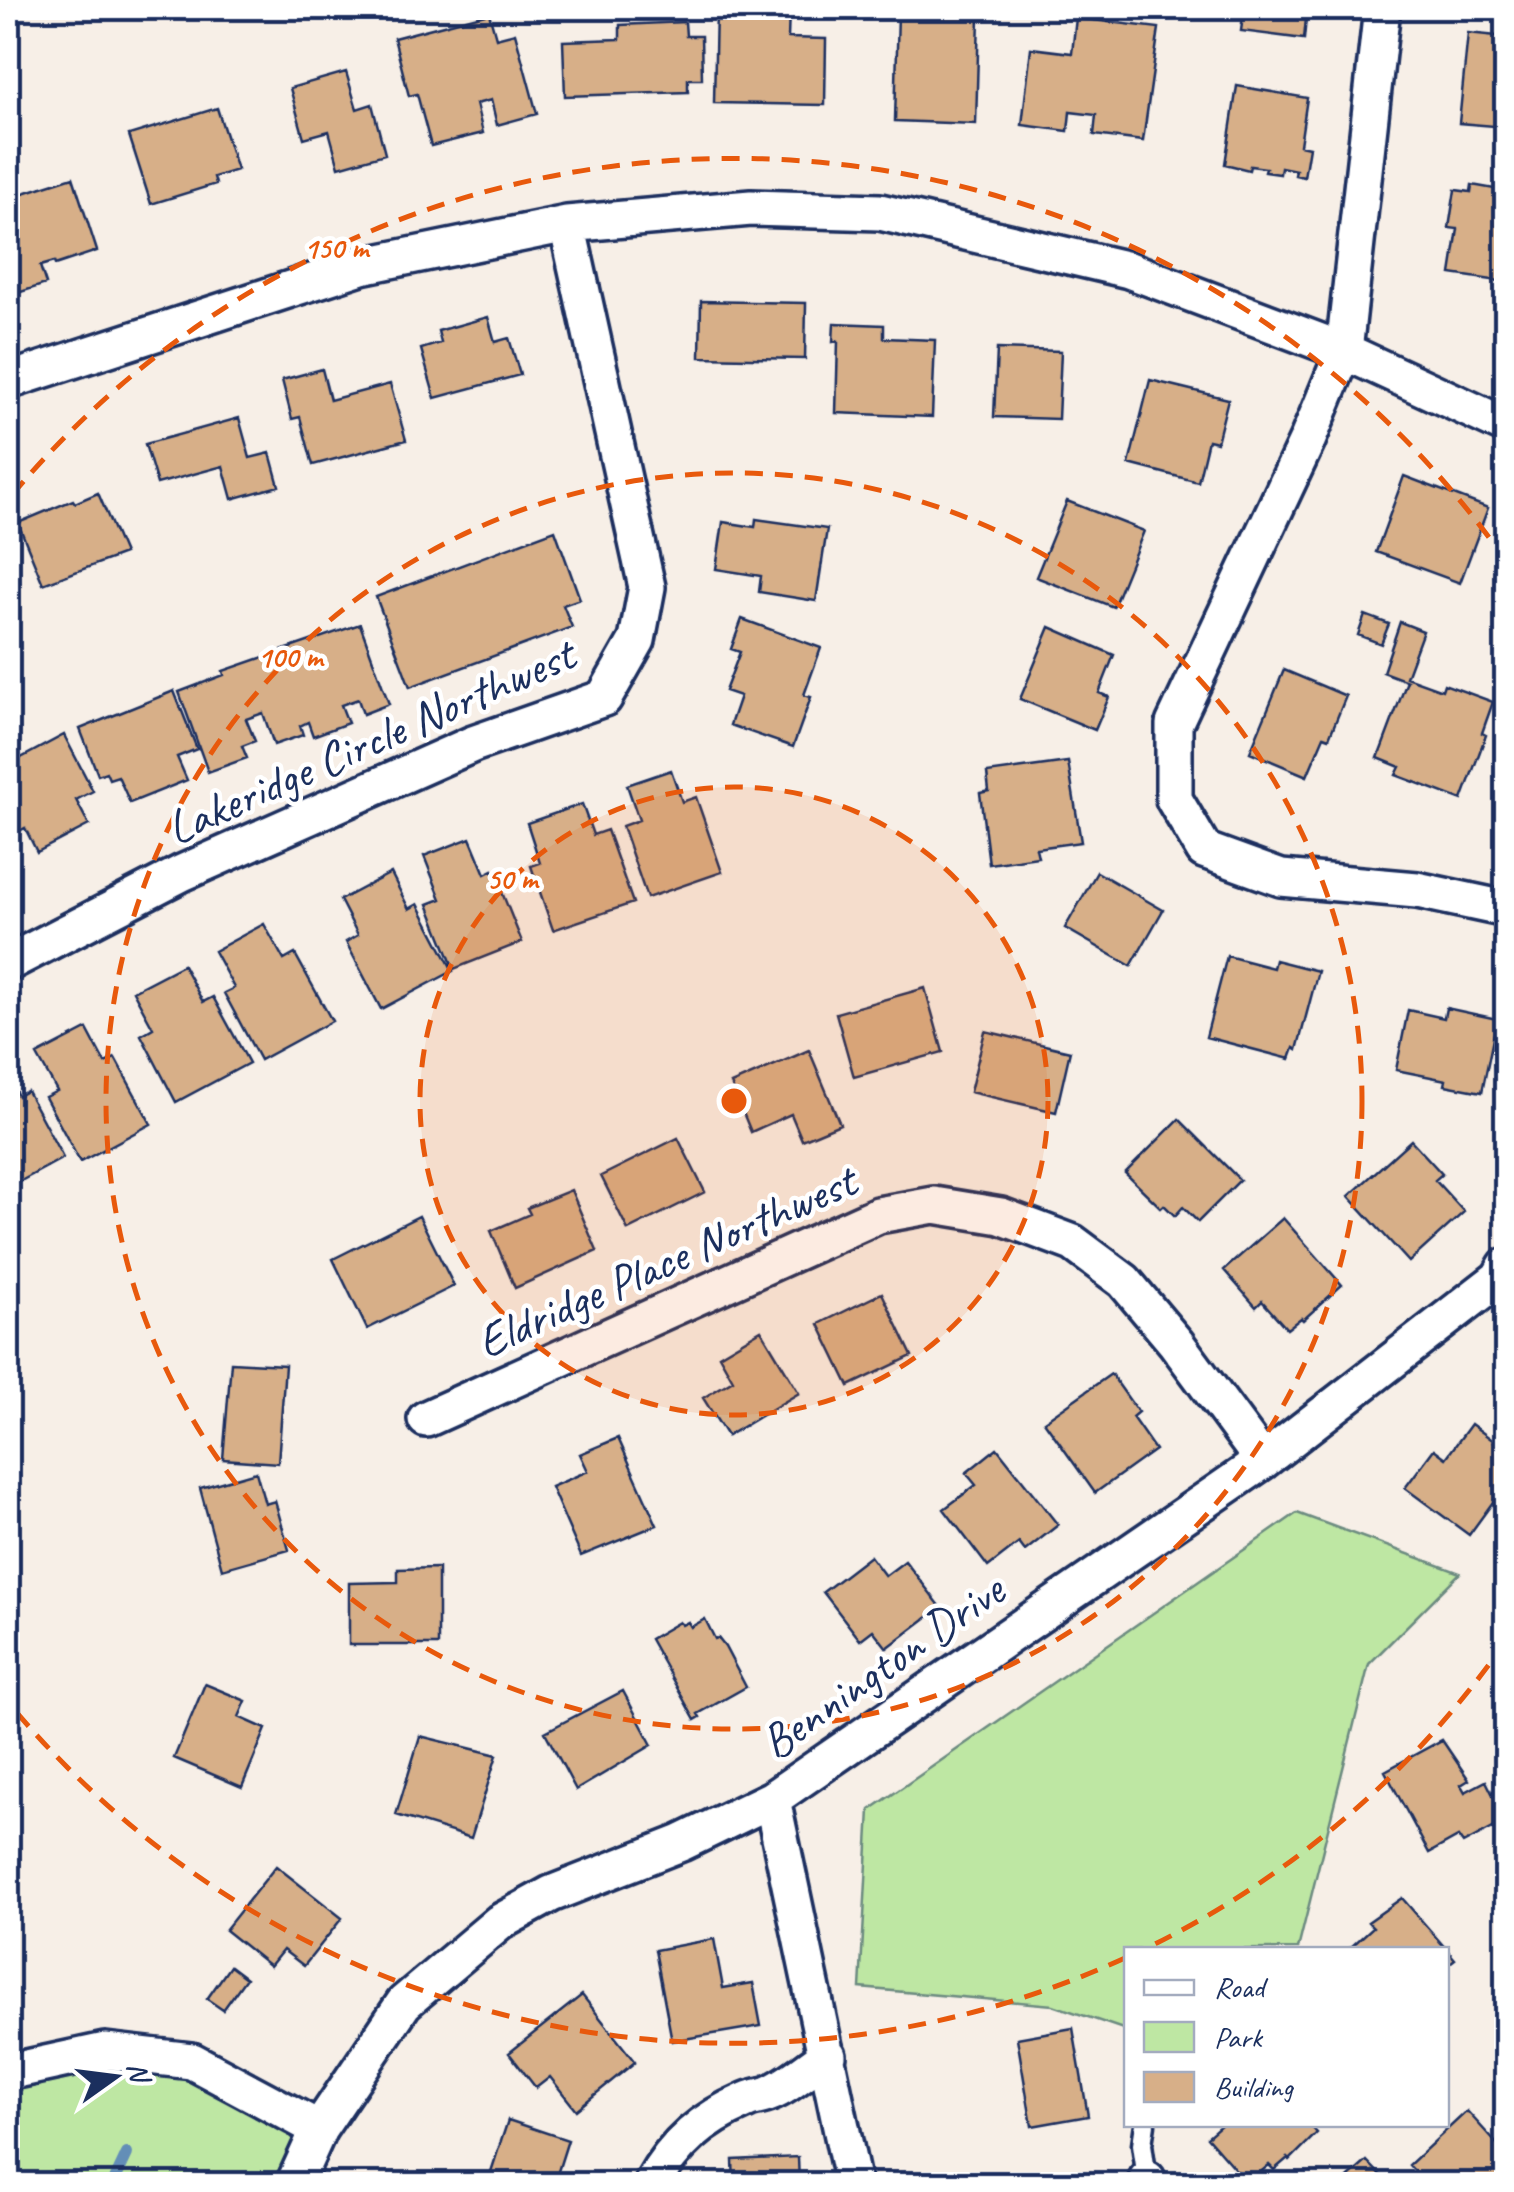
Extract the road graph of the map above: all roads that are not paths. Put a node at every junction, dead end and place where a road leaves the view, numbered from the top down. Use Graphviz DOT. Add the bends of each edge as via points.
graph roads {
  1 [pos="1382,8"];
  2 [pos="567,224"];
  3 [pos="1344,351"];
  4 [pos="8,381"];
  5 [pos="1506,426"];
  6 [pos="1506,909"];
  7 [pos="8,964"];
  8 [pos="1506,1266"];
  9 [pos="426,1419"];
  10 [pos="1262,1461"];
  11 [pos="772,1798"];
  12 [pos="828,2055"];
  13 [pos="8,2072"];
  14 [pos="1145,2127"];
  15 [pos="319,2129"];
  16 [pos="1148,2182"];
  17 [pos="294,2184"];
  18 [pos="652,2184"];
  19 [pos="853,2184"];
  1 -- 3 [label="street"];
  2 -- 3 [label="street" via="751,208 880,212 1129,270"];
  2 -- 4 [label="street" via="362,266"];
  2 -- 7 [label="street, Lakeridge Circle Northwest" via="648,587 637,640 604,698 473,744 182,873"];
  3 -- 5 [label="street"];
  3 -- 6 [label="street" via="1174,724 1174,798 1204,850 1281,878 1418,890"];
  8 -- 10 [label="street, Bennington Drive" via="1499,1278"];
  9 -- 10 [label="street, Eldridge Place Northwest" via="878,1215 934,1205 1002,1216 1073,1243 1124,1281"];
  10 -- 11 [label="street, Bennington Drive"];
  11 -- 12 [label="street"];
  11 -- 15 [label="street, Bennington Drive" via="500,1922 404,2003"];
  12 -- 18 [label="street" via="768,2094 714,2115 683,2139"];
  12 -- 19 [label="street"];
  13 -- 15 [label="street" via="105,2051 192,2062"];
  14 -- 16 [label="lane"];
  15 -- 17 [label="street, Bennington Drive"];
}
